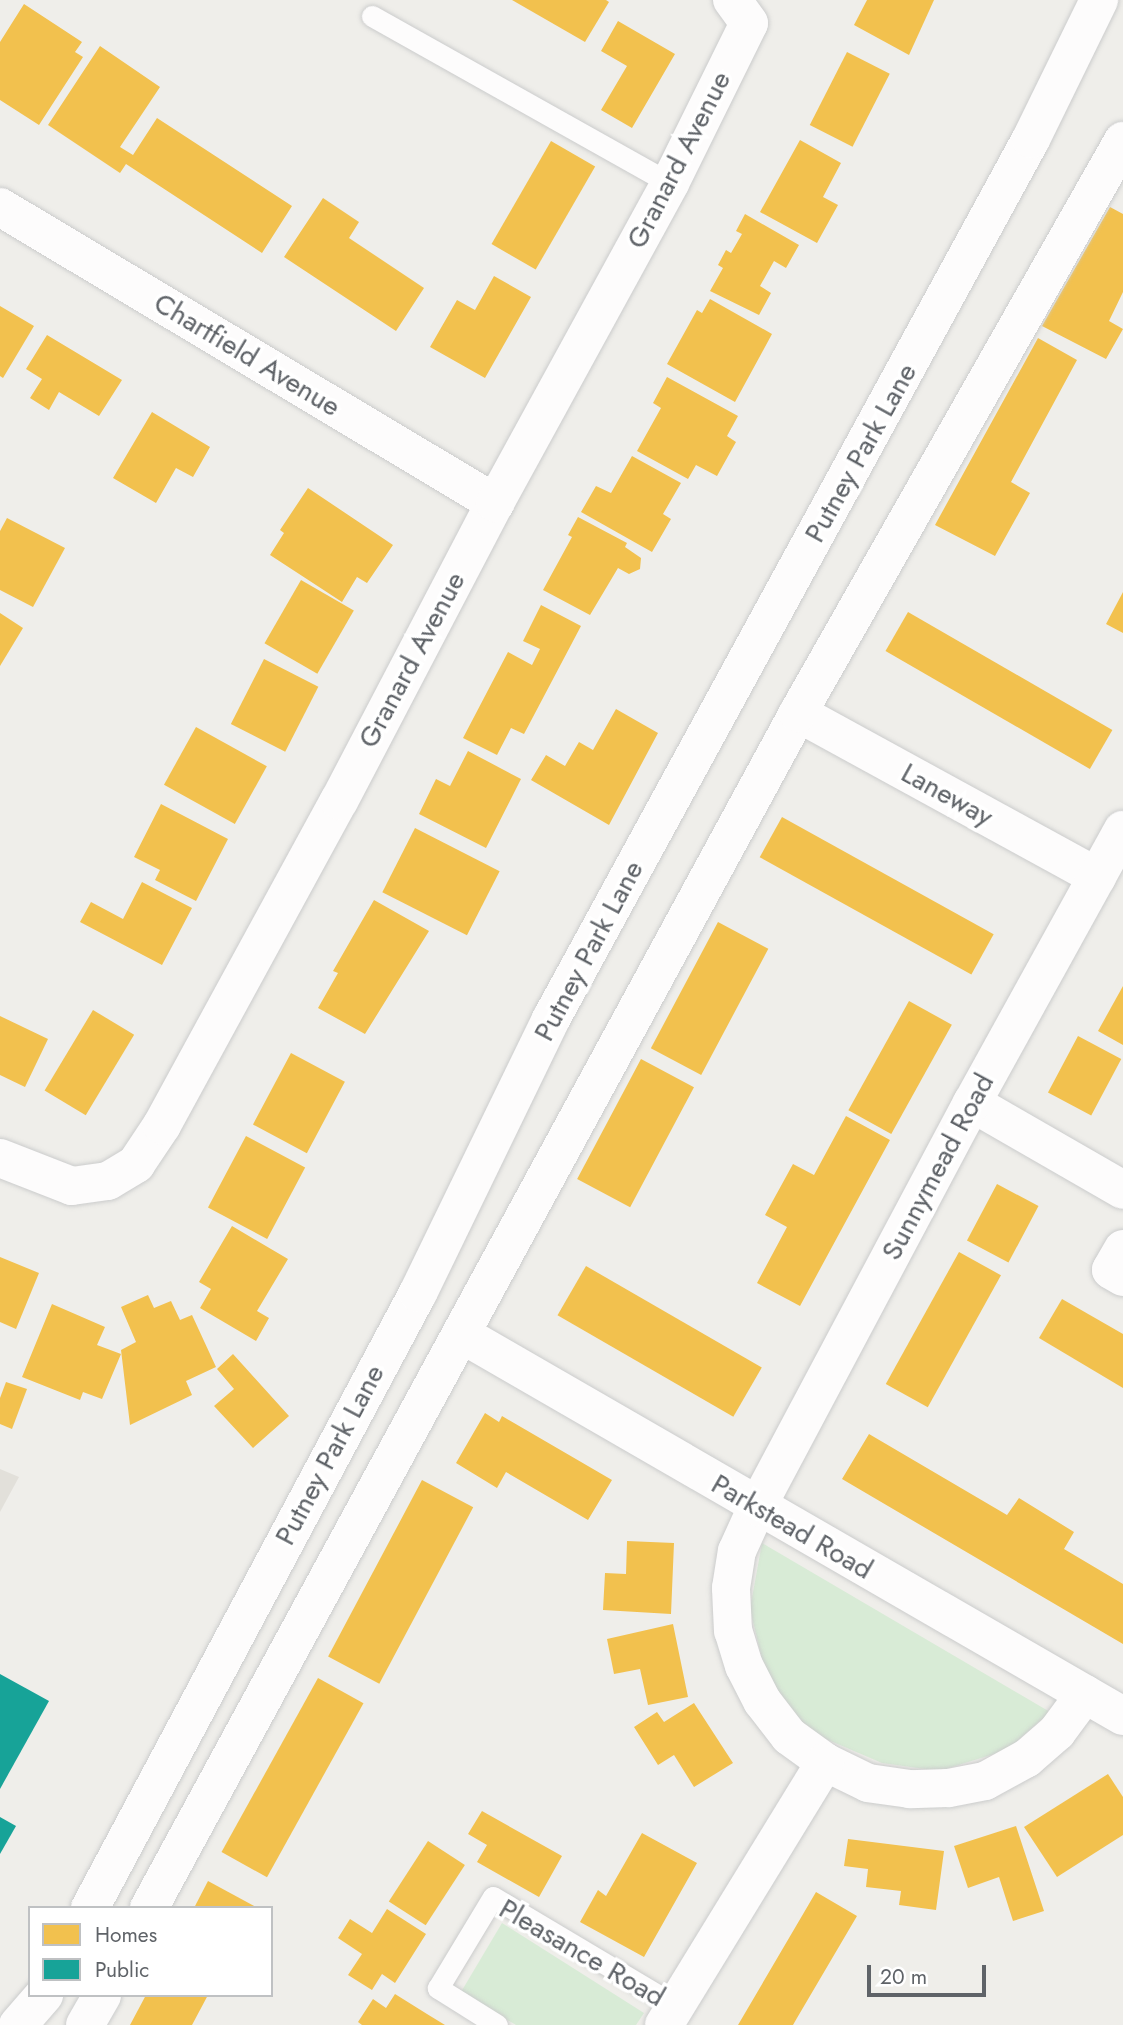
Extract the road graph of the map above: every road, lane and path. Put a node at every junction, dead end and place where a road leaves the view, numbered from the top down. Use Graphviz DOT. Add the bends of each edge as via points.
graph roads {
  1 [pos="1099,0"];
  2 [pos="741,12"];
  3 [pos="372,16"];
  4 [pos="1123,141"];
  5 [pos="670,183"];
  6 [pos="0,207"];
  7 [pos="495,503"];
  8 [pos="798,713"];
  9 [pos="1123,830"];
  10 [pos="1097,877"];
  11 [pos="972,1103"];
  12 [pos="0,1158"];
  13 [pos="1123,1190"];
  14 [pos="1123,1248"];
  15 [pos="1123,1277"];
  16 [pos="463,1335"];
  17 [pos="757,1507"];
  18 [pos="1085,1694"];
  19 [pos="1123,1716"];
  20 [pos="825,1762"];
  21 [pos="91,1906"];
  22 [pos="150,1906"];
  23 [pos="42,1997"];
  24 [pos="101,1997"];
  25 [pos="670,2016"];
  26 [pos="18,2025"];
  27 [pos="85,2025"];
  28 [pos="498,2025"];
  1 -- 21 [label="street, Putney Park Lane" via="1031,139 551,1019 418,1293"];
  2 -- 5 [label="street, Granard Avenue"];
  3 -- 5 [label="lane"];
  4 -- 8 [label="street, Putney Park Lane"];
  5 -- 7 [label="street, Granard Avenue"];
  6 -- 7 [label="street, Chartfield Avenue"];
  7 -- 12 [label="street, Granard Avenue" via="339,801 162,1125 136,1164 108,1181 72,1186"];
  8 -- 10 [label="street, Laneway"];
  8 -- 16 [label="street, Putney Park Lane"];
  9 -- 10 [label="street, Sunnymead Road"];
  10 -- 11 [label="street, Sunnymead Road"];
  11 -- 13 [label="street"];
  11 -- 17 [label="street, Sunnymead Road"];
  14 -- 15 [label="street" via="1111,1270"];
  16 -- 17 [label="street, Parkstead Road"];
  16 -- 22 [label="street, Putney Park Lane"];
  17 -- 18 [label="street, Parkstead Road"];
  17 -- 20 [label="street" via="737,1551 731,1588 733,1631 762,1701 789,1736"];
  18 -- 19 [label="street, Parkstead Road"];
  18 -- 20 [label="street" via="1058,1732 1027,1758 985,1781 910,1789 868,1783"];
  20 -- 25 [label="street, Pleasance Road"];
  23 -- 26 [label="street"];
  24 -- 27 [label="street"];
  25 -- 28 [label="lane, Pleasance Road" via="493,1897 438,1988"];
}
